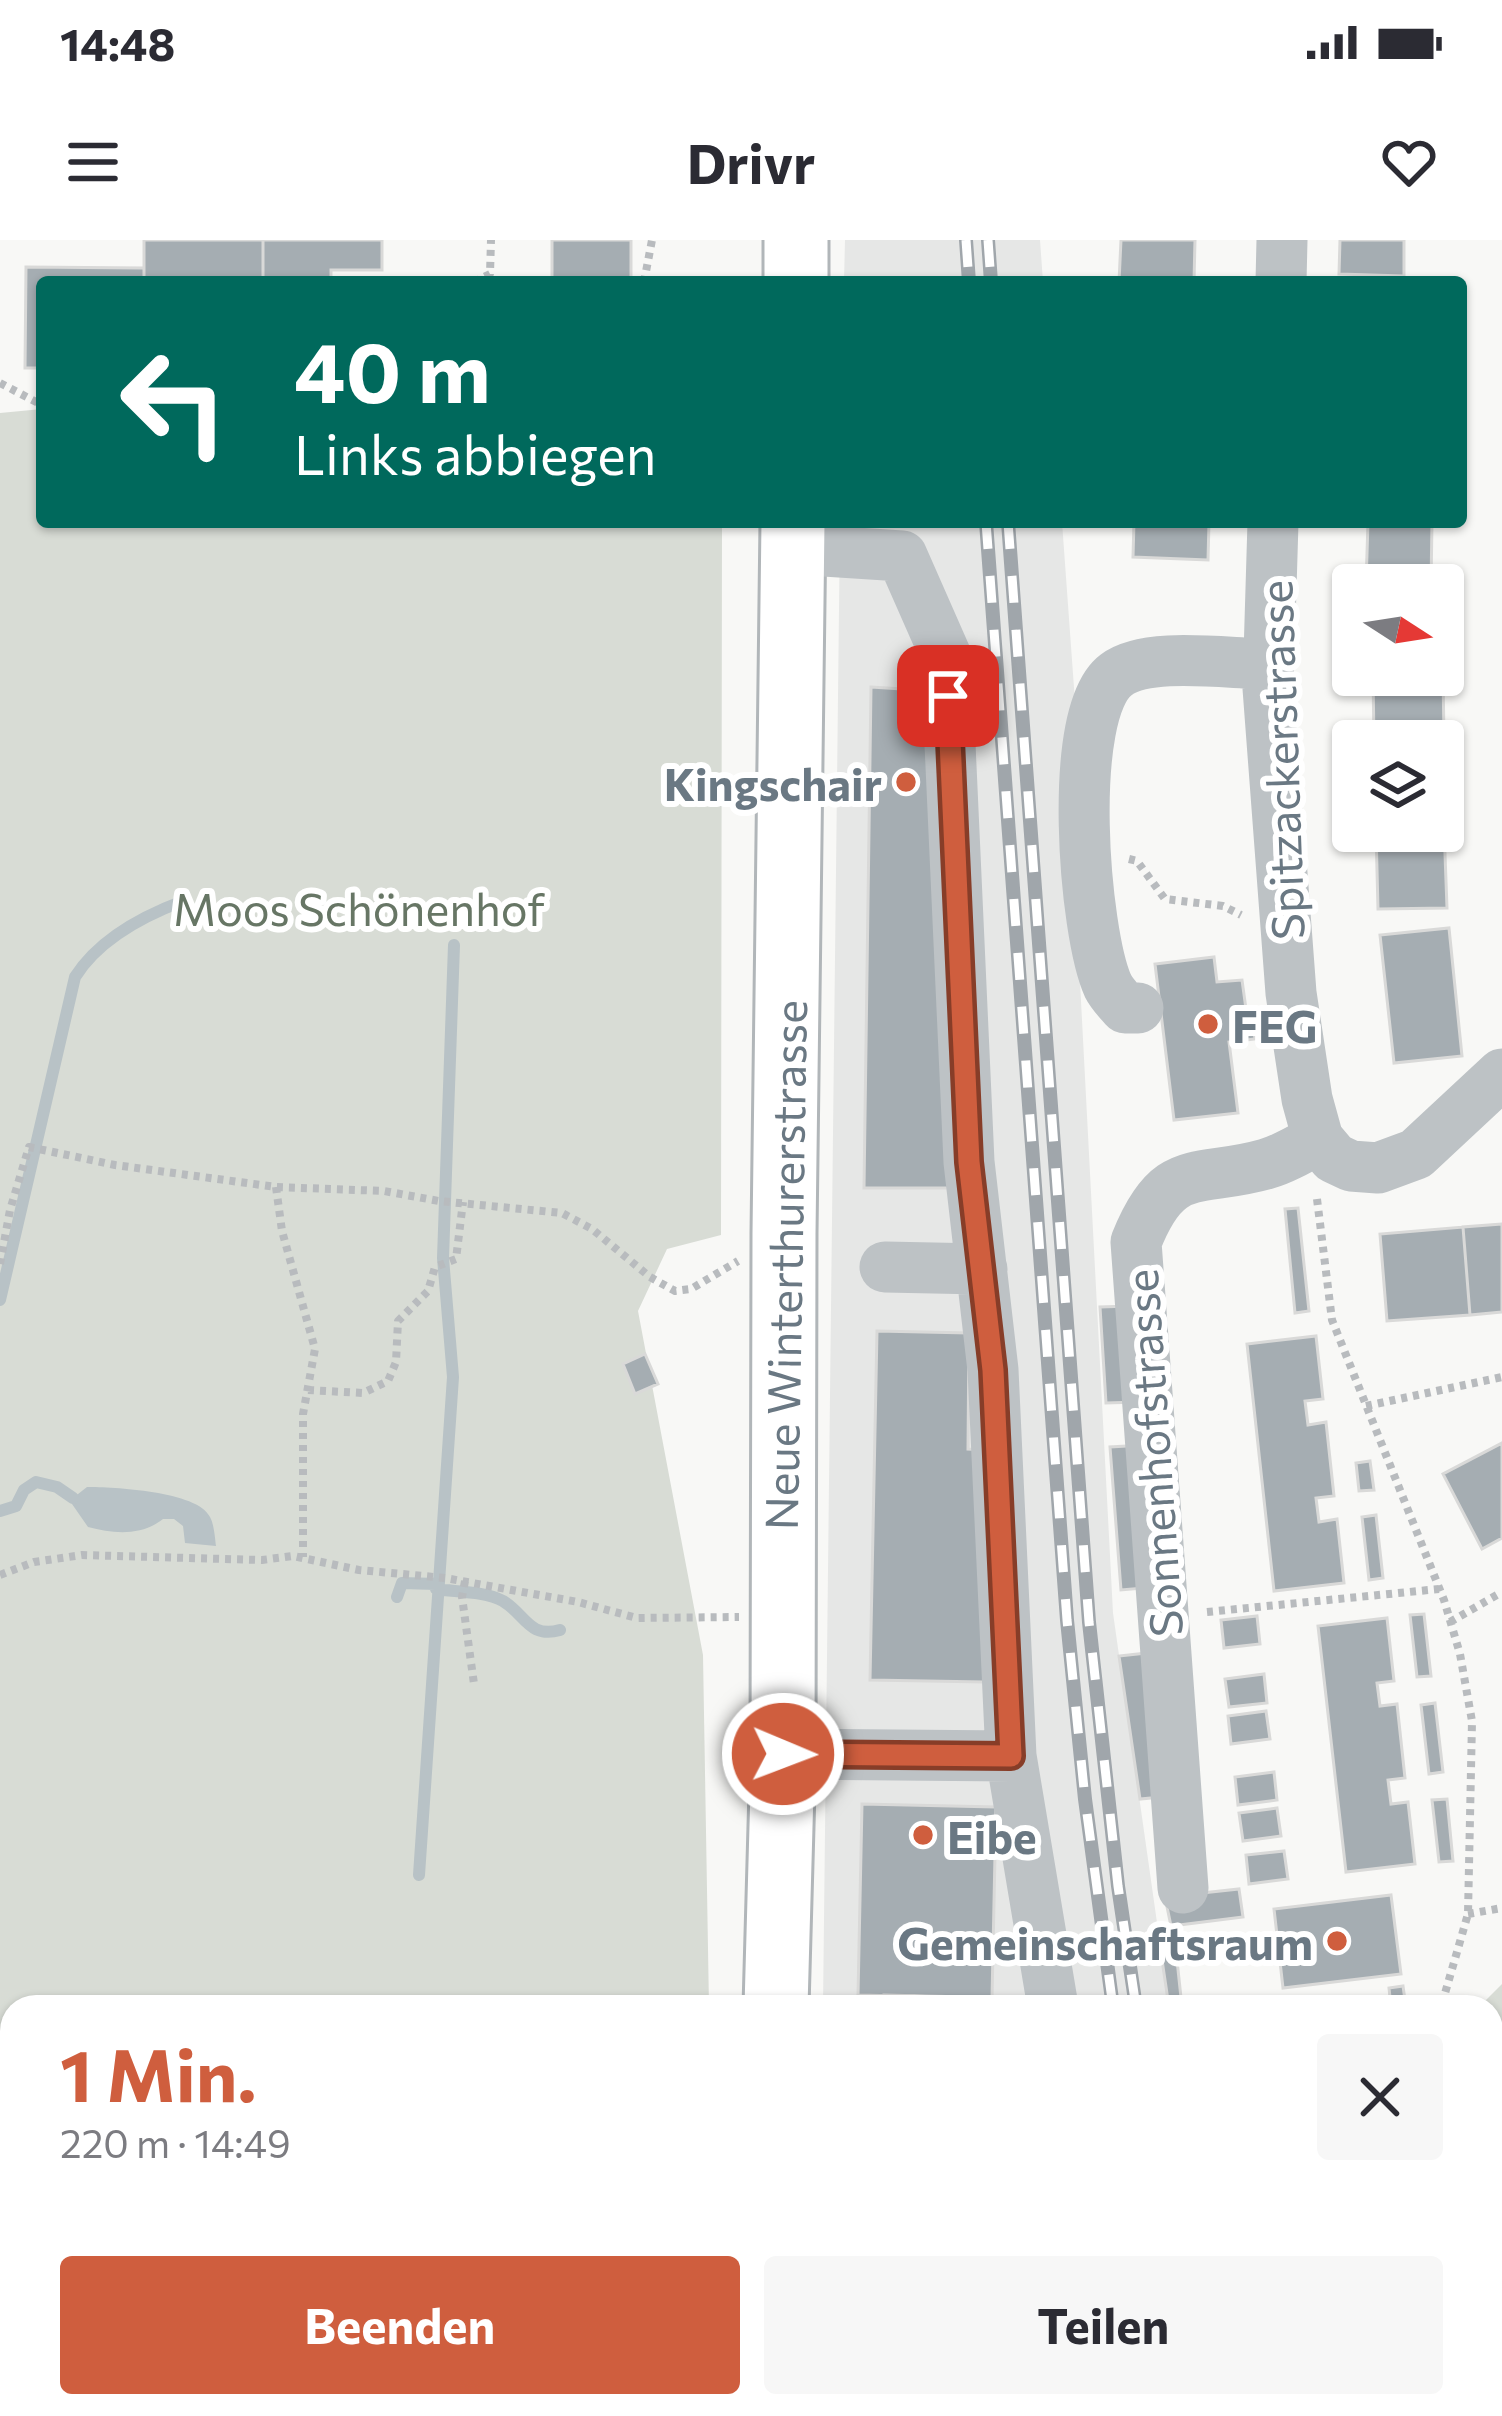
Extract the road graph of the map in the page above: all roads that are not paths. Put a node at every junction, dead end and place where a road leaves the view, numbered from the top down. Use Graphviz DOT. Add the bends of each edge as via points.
graph roads {
  1 [pos="796,240"];
  2 [pos="1282,240"];
  3 [pos="796,276"];
  4 [pos="1281,276"];
  5 [pos="1273,528"];
  6 [pos="793,535"];
  7 [pos="1269,664"];
  8 [pos="1138,1008"];
  9 [pos="1502,1074"];
  10 [pos="1318,1139"];
  11 [pos="885,1267"];
  12 [pos="982,1269"];
  13 [pos="783,1754"];
  14 [pos="1011,1756"];
  15 [pos="1183,1888"];
  16 [pos="776,1995"];
  17 [pos="1051,1995"];
  1 -- 3 [label="main road"];
  2 -- 4 [label="street"];
  5 -- 7 [label="street, Spitzackerstrasse"];
  6 -- 12 [label="street" via="902,556 946,656 969,1162"];
  6 -- 13 [label="main road, Neue Winterthurerstrasse"];
  7 -- 8 [label="street" via="1146,662 1114,676 1095,706 1086,888 1110,991 1125,1008"];
  7 -- 10 [label="street, Spitzackerstrasse" via="1291,994"];
  9 -- 10 [label="street" via="1416,1154 1378,1168 1351,1166"];
  10 -- 15 [label="street, Sonnenhofstrasse" via="1265,1164 1188,1176 1150,1207 1136,1242"];
  11 -- 12 [label="street"];
  12 -- 14 [label="street"];
  13 -- 14 [label="street"];
  13 -- 16 [label="main road, Neue Winterthurerstrasse"];
  14 -- 17 [label="street"];
}
